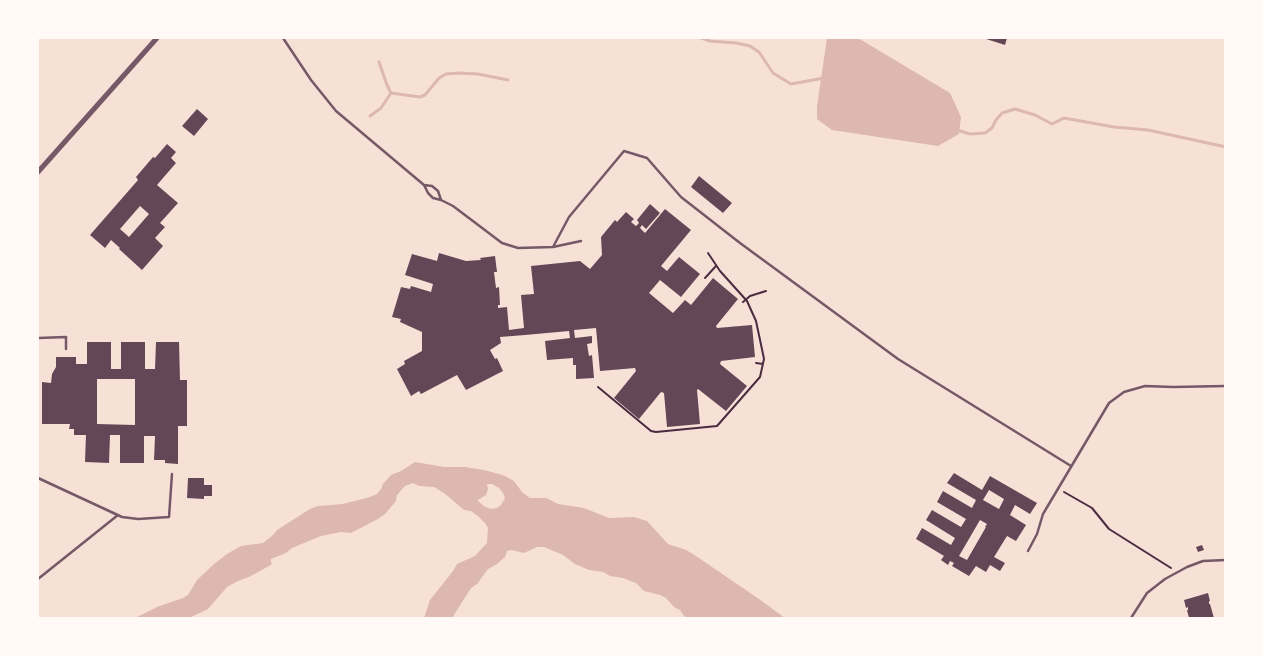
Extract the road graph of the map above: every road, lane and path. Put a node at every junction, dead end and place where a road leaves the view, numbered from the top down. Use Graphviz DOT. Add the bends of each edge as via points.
graph roads {
  1 [pos="157,38"];
  2 [pos="283,38"];
  3 [pos="38,172"];
  4 [pos="424,185"];
  5 [pos="442,200"];
  6 [pos="580,241"];
  7 [pos="553,247"];
  8 [pos="708,253"];
  9 [pos="716,266"];
  10 [pos="705,278"];
  11 [pos="766,291"];
  12 [pos="745,299"];
  13 [pos="743,302"];
  14 [pos="38,338"];
  15 [pos="66,349"];
  16 [pos="756,363"];
  17 [pos="763,364"];
  18 [pos="1226,386"];
  19 [pos="598,387"];
  20 [pos="722,413"];
  21 [pos="726,416"];
  22 [pos="1071,466"];
  23 [pos="172,474"];
  24 [pos="38,478"];
  25 [pos="1058,489"];
  26 [pos="118,515"];
  27 [pos="1028,551"];
  28 [pos="1226,560"];
  29 [pos="1177,572"];
  30 [pos="38,579"];
  31 [pos="1131,618"];
  1 -- 3 [label="street"];
  2 -- 4 [label="lane" via="336,111"];
  4 -- 5 [label="lane" via="433,198"];
  4 -- 5 [label="lane" via="432,186"];
  5 -- 7 [label="lane" via="502,243 518,248"];
  6 -- 7 [label="lane"];
  7 -- 22 [label="lane" via="569,217 624,150 647,158 681,198 898,359"];
  8 -- 9 [label="path"];
  9 -- 10 [label="path"];
  9 -- 12 [label="path"];
  11 -- 12 [label="path"];
  12 -- 13 [label="path"];
  12 -- 17 [label="path" via="756,321"];
  14 -- 15 [label="lane" via="66,338"];
  16 -- 17 [label="path"];
  17 -- 21 [label="path" via="760,377"];
  18 -- 22 [label="lane" via="1145,386 1124,392 1109,403"];
  19 -- 21 [label="path" via="650,431 717,426"];
  20 -- 21 [label="path"];
  22 -- 25 [label="lane"];
  23 -- 26 [label="lane" via="169,517 138,519"];
  24 -- 26 [label="lane"];
  25 -- 27 [label="lane" via="1043,514"];
  25 -- 29 [label="path" via="1092,508 1109,528"];
  26 -- 30 [label="lane"];
  28 -- 29 [label="lane" via="1203,561"];
  29 -- 31 [label="lane" via="1147,593"];
}
